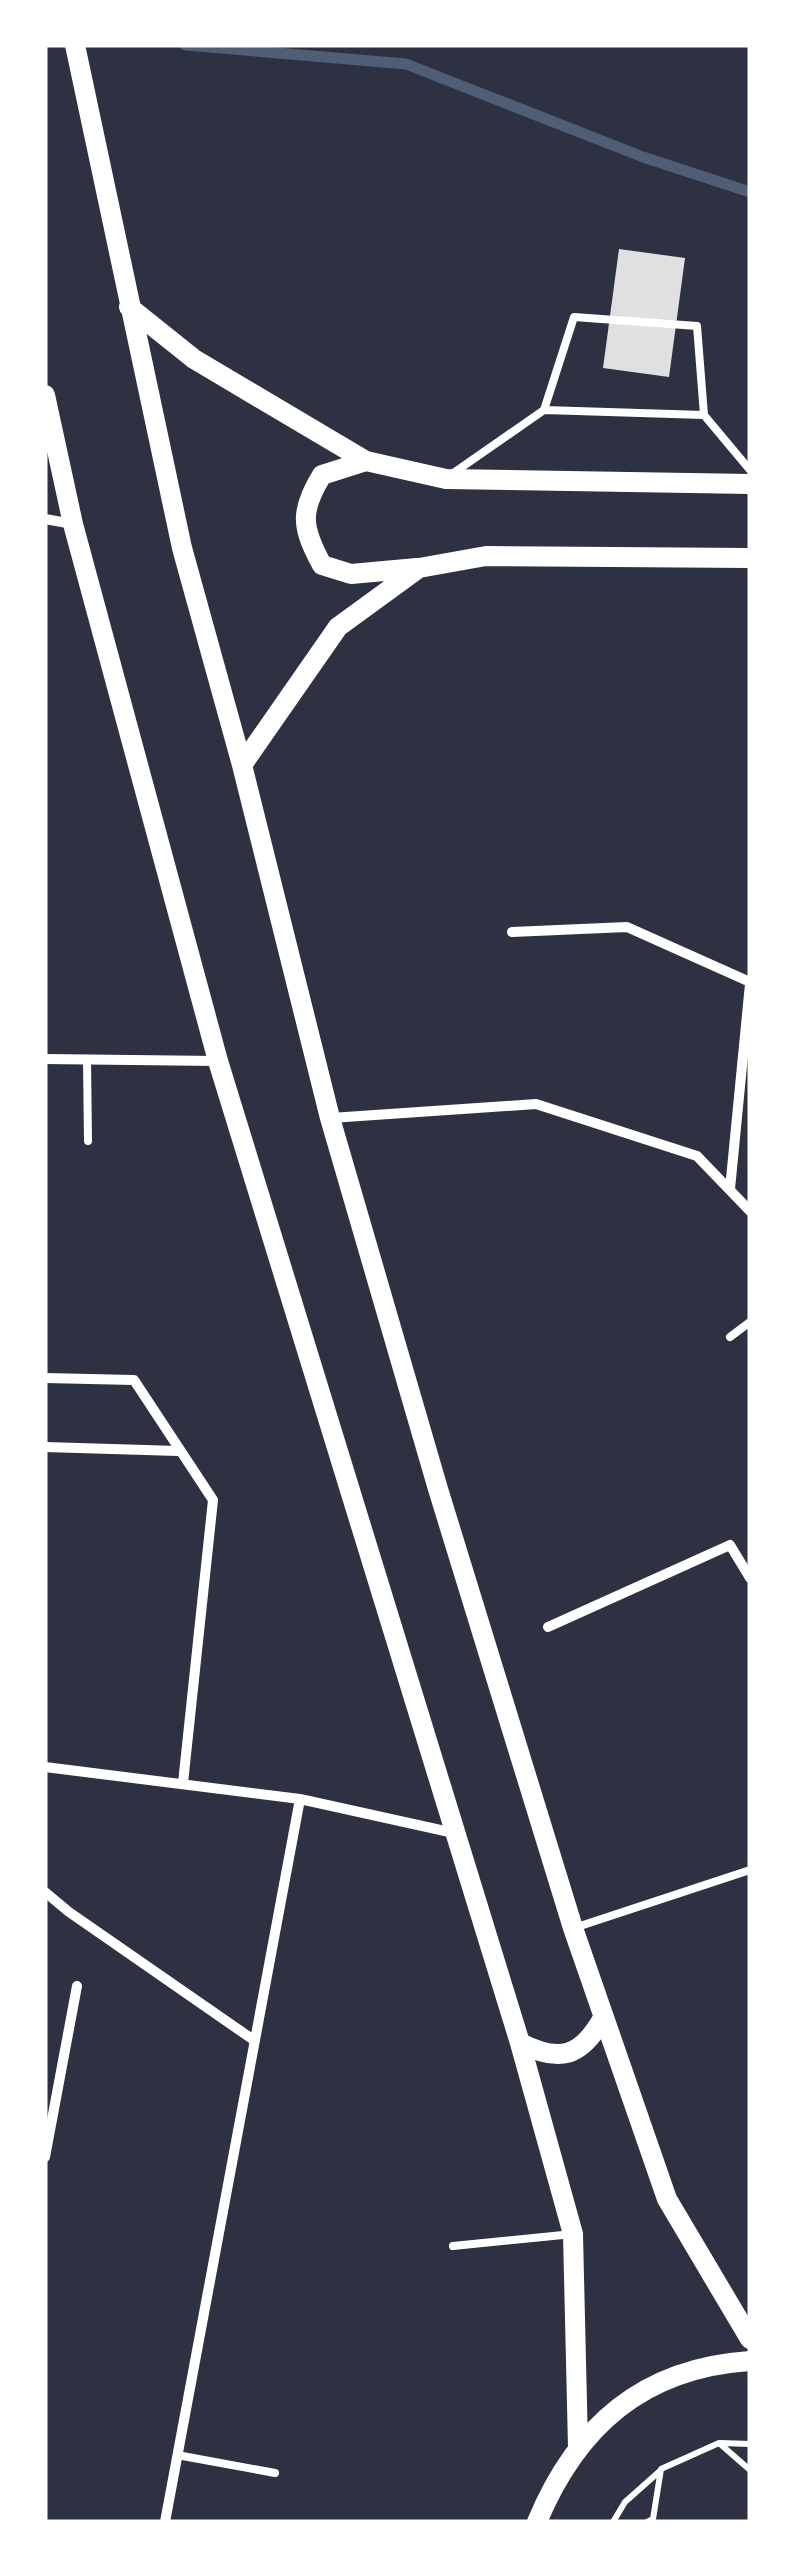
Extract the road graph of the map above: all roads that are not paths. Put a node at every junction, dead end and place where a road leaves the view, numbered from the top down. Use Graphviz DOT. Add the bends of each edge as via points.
graph roads {
  1 [pos="75,45"];
  2 [pos="129,307"];
  3 [pos="45,395"];
  4 [pos="544,410"];
  5 [pos="704,415"];
  6 [pos="366,461"];
  7 [pos="750,470"];
  8 [pos="446,479"];
  9 [pos="750,484"];
  10 [pos="45,519"];
  11 [pos="74,524"];
  12 [pos="750,558"];
  13 [pos="419,568"];
  14 [pos="242,765"];
  15 [pos="512,932"];
  16 [pos="750,983"];
  17 [pos="45,1059"];
  18 [pos="87,1060"];
  19 [pos="218,1061"];
  20 [pos="330,1118"];
  21 [pos="88,1141"];
  22 [pos="730,1189"];
  23 [pos="750,1211"];
  24 [pos="750,1322"];
  25 [pos="730,1337"];
  26 [pos="45,1378"];
  27 [pos="45,1447"];
  28 [pos="178,1451"];
  29 [pos="750,1578"];
  30 [pos="548,1627"];
  31 [pos="45,1768"];
  32 [pos="182,1782"];
  33 [pos="300,1799"];
  34 [pos="455,1834"];
  35 [pos="750,1870"];
  36 [pos="45,1892"];
  37 [pos="573,1928"];
  38 [pos="78,1986"];
  39 [pos="603,2018"];
  40 [pos="255,2041"];
  41 [pos="520,2043"];
  42 [pos="45,2156"];
  43 [pos="573,2234"];
  44 [pos="453,2246"];
  45 [pos="750,2339"];
  46 [pos="750,2361"];
  47 [pos="578,2446"];
  48 [pos="177,2455"];
  49 [pos="275,2473"];
  50 [pos="165,2522"];
  51 [pos="536,2522"];
  1 -- 2 [label="main road"];
  2 -- 6 [label="main road" via="194,359"];
  2 -- 14 [label="main road" via="182,548"];
  3 -- 11 [label="main road"];
  4 -- 5 [label="lane"];
  4 -- 5 [label="lane" via="574,317 697,326"];
  4 -- 8 [label="lane"];
  5 -- 7 [label="lane"];
  6 -- 8 [label="main road"];
  6 -- 13 [label="main road" via="322,474 306,500 305,534 322,565 350,574"];
  8 -- 9 [label="main road"];
  10 -- 11 [label="street"];
  11 -- 19 [label="main road"];
  12 -- 13 [label="main road" via="486,556"];
  13 -- 14 [label="main road" via="338,627"];
  14 -- 20 [label="main road"];
  15 -- 16 [label="street" via="626,928"];
  16 -- 22 [label="street"];
  17 -- 18 [label="street"];
  18 -- 19 [label="street"];
  18 -- 21 [label="lane"];
  19 -- 34 [label="main road"];
  20 -- 22 [label="street" via="536,1104 697,1156"];
  20 -- 37 [label="main road"];
  22 -- 23 [label="street"];
  24 -- 25 [label="lane"];
  26 -- 28 [label="street" via="134,1380"];
  27 -- 28 [label="street"];
  28 -- 32 [label="street" via="213,1500"];
  29 -- 30 [label="street" via="730,1545"];
  31 -- 32 [label="street"];
  32 -- 33 [label="street"];
  33 -- 34 [label="street"];
  33 -- 40 [label="street"];
  34 -- 41 [label="main road"];
  35 -- 37 [label="lane"];
  36 -- 40 [label="street"];
  37 -- 39 [label="main road"];
  38 -- 42 [label="street"];
  39 -- 41 [label="main road" via="590,2041 568,2054 544,2055"];
  39 -- 45 [label="main road" via="667,2199"];
  40 -- 48 [label="street"];
  41 -- 43 [label="main road"];
  43 -- 44 [label="lane"];
  43 -- 47 [label="main road"];
  46 -- 47 [label="main road" via="680,2374 641,2391"];
  47 -- 51 [label="main road"];
  48 -- 49 [label="lane"];
  48 -- 50 [label="street"];
}
